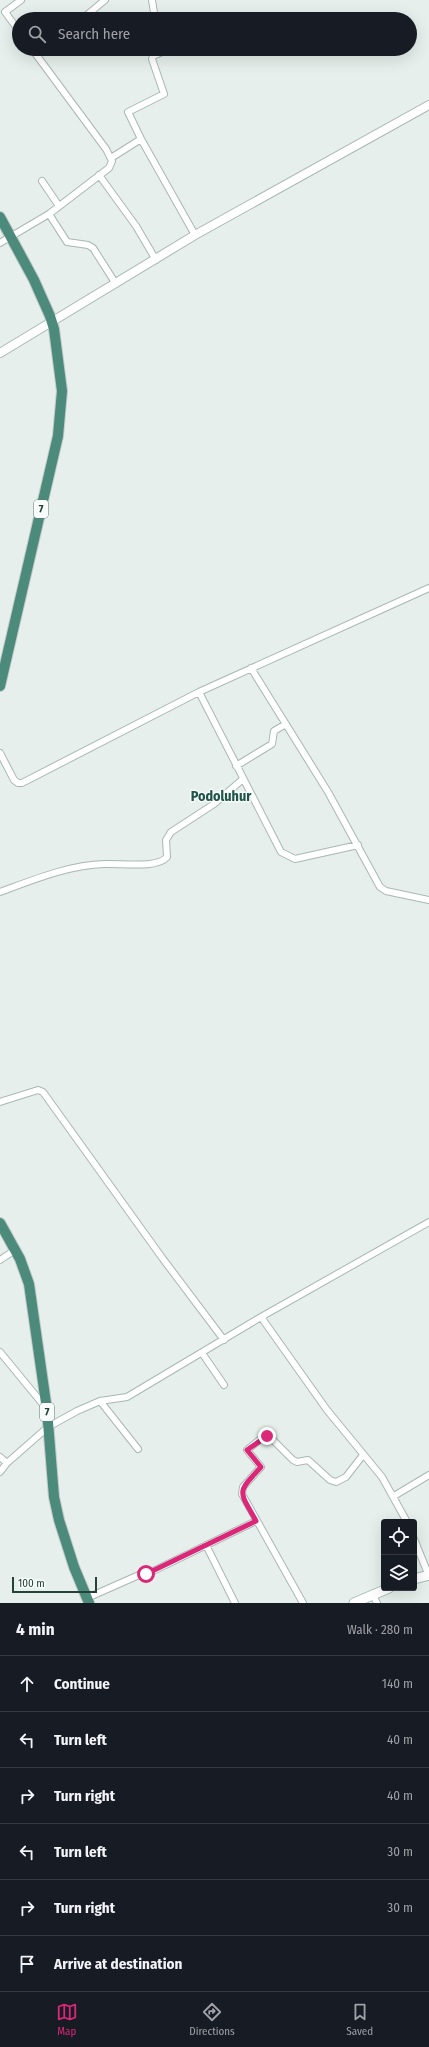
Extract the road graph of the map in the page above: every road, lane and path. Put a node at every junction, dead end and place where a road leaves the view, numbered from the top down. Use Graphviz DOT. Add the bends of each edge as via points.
graph roads {
  1 [pos="21,0"];
  2 [pos="105,0"];
  3 [pos="152,0"];
  4 [pos="90,12"];
  5 [pos="154,12"];
  6 [pos="3,14"];
  7 [pos="12,24"];
  8 [pos="37,56"];
  9 [pos="153,56"];
  10 [pos="429,105"];
  11 [pos="141,138"];
  12 [pos="111,158"];
  13 [pos="99,175"];
  14 [pos="42,180"];
  15 [pos="59,206"];
  16 [pos="49,214"];
  17 [pos="0,217"];
  18 [pos="195,235"];
  19 [pos="10,236"];
  20 [pos="0,243"];
  21 [pos="156,260"];
  22 [pos="116,284"];
  23 [pos="53,326"];
  24 [pos="0,353"];
  25 [pos="429,588"];
  26 [pos="251,668"];
  27 [pos="0,686"];
  28 [pos="199,692"];
  29 [pos="286,724"];
  30 [pos="0,753"];
  31 [pos="236,766"];
  32 [pos="243,779"];
  33 [pos="358,845"];
  34 [pos="0,892"];
  35 [pos="429,900"];
  36 [pos="0,1102"];
  37 [pos="429,1222"];
  38 [pos="0,1223"];
  39 [pos="15,1250"];
  40 [pos="0,1260"];
  41 [pos="261,1317"];
  42 [pos="224,1340"];
  43 [pos="0,1352"];
  44 [pos="202,1354"];
  45 [pos="224,1385"];
  46 [pos="100,1401"];
  47 [pos="47,1410"];
  48 [pos="48,1427"];
  49 [pos="138,1449"];
  50 [pos="364,1455"];
  51 [pos="0,1457"];
  52 [pos="7,1463"];
  53 [pos="0,1472"];
  54 [pos="429,1475"];
  55 [pos="394,1496"];
  56 [pos="406,1519"];
  57 [pos="256,1521"];
  58 [pos="206,1545"];
  59 [pos="417,1546"];
  60 [pos="429,1575"];
  61 [pos="417,1578"];
  62 [pos="385,1591"];
  63 [pos="375,1599"];
  64 [pos="88,1601"];
  65 [pos="235,1603"];
  66 [pos="303,1603"];
  67 [pos="354,1603"];
  1 -- 6 [label="street"];
  2 -- 4 [label="street"];
  3 -- 5 [label="street"];
  6 -- 7 [label="street"];
  8 -- 12 [label="street"];
  9 -- 11 [label="street" via="164,94 128,112"];
  10 -- 18 [label="street"];
  11 -- 12 [label="street"];
  11 -- 18 [label="street"];
  12 -- 13 [label="street" via="111,165"];
  13 -- 15 [label="street"];
  13 -- 21 [label="street" via="136,226"];
  14 -- 15 [label="street"];
  15 -- 16 [label="street"];
  16 -- 19 [label="street"];
  16 -- 22 [label="street" via="68,242 88,244 93,248"];
  17 -- 19 [label="highway, 7"];
  18 -- 21 [label="street"];
  19 -- 20 [label="street"];
  19 -- 23 [label="highway, 7" via="34,280"];
  21 -- 22 [label="street"];
  22 -- 23 [label="street"];
  23 -- 24 [label="street"];
  23 -- 27 [label="highway, 7" via="62,391 58,436"];
  25 -- 26 [label="street"];
  26 -- 28 [label="street"];
  26 -- 29 [label="street"];
  28 -- 30 [label="street" via="22,783 14,780"];
  28 -- 31 [label="street"];
  29 -- 31 [label="street" via="274,731 272,744"];
  29 -- 33 [label="street"];
  31 -- 32 [label="street"];
  32 -- 33 [label="street" via="285,856 295,859"];
  32 -- 34 [label="street" via="214,804 171,832 166,840 167,857 162,862 83,867"];
  33 -- 35 [label="street" via="380,887 386,892"];
  36 -- 42 [label="street" via="38,1090 43,1092"];
  37 -- 41 [label="street"];
  38 -- 39 [label="highway, 7"];
  39 -- 40 [label="street"];
  39 -- 47 [label="highway, 7" via="29,1284"];
  41 -- 42 [label="street"];
  41 -- 50 [label="street" via="327,1410"];
  42 -- 44 [label="street"];
  43 -- 47 [label="street"];
  44 -- 45 [label="street"];
  44 -- 46 [label="street" via="127,1397"];
  46 -- 48 [label="street"];
  46 -- 49 [label="street"];
  47 -- 48 [label="highway, 7"];
  48 -- 52 [label="street"];
  48 -- 64 [label="highway, 7" via="52,1479 59,1520"];
  50 -- 55 [label="street"];
  50 -- 57 [label="street" via="346,1476 336,1482 330,1480 308,1460 293,1460 272,1438 263,1437 247,1450 261,1467 243,1487 242,1494"];
  51 -- 52 [label="street"];
  52 -- 53 [label="street"];
  54 -- 55 [label="street"];
  55 -- 56 [label="street"];
  57 -- 58 [label="street"];
  57 -- 66 [label="street"];
  58 -- 64 [label="street"];
  58 -- 65 [label="street"];
  59 -- 60 [label="street"];
  60 -- 61 [label="main road"];
  62 -- 63 [label="main road"];
  63 -- 67 [label="main road"];
}
